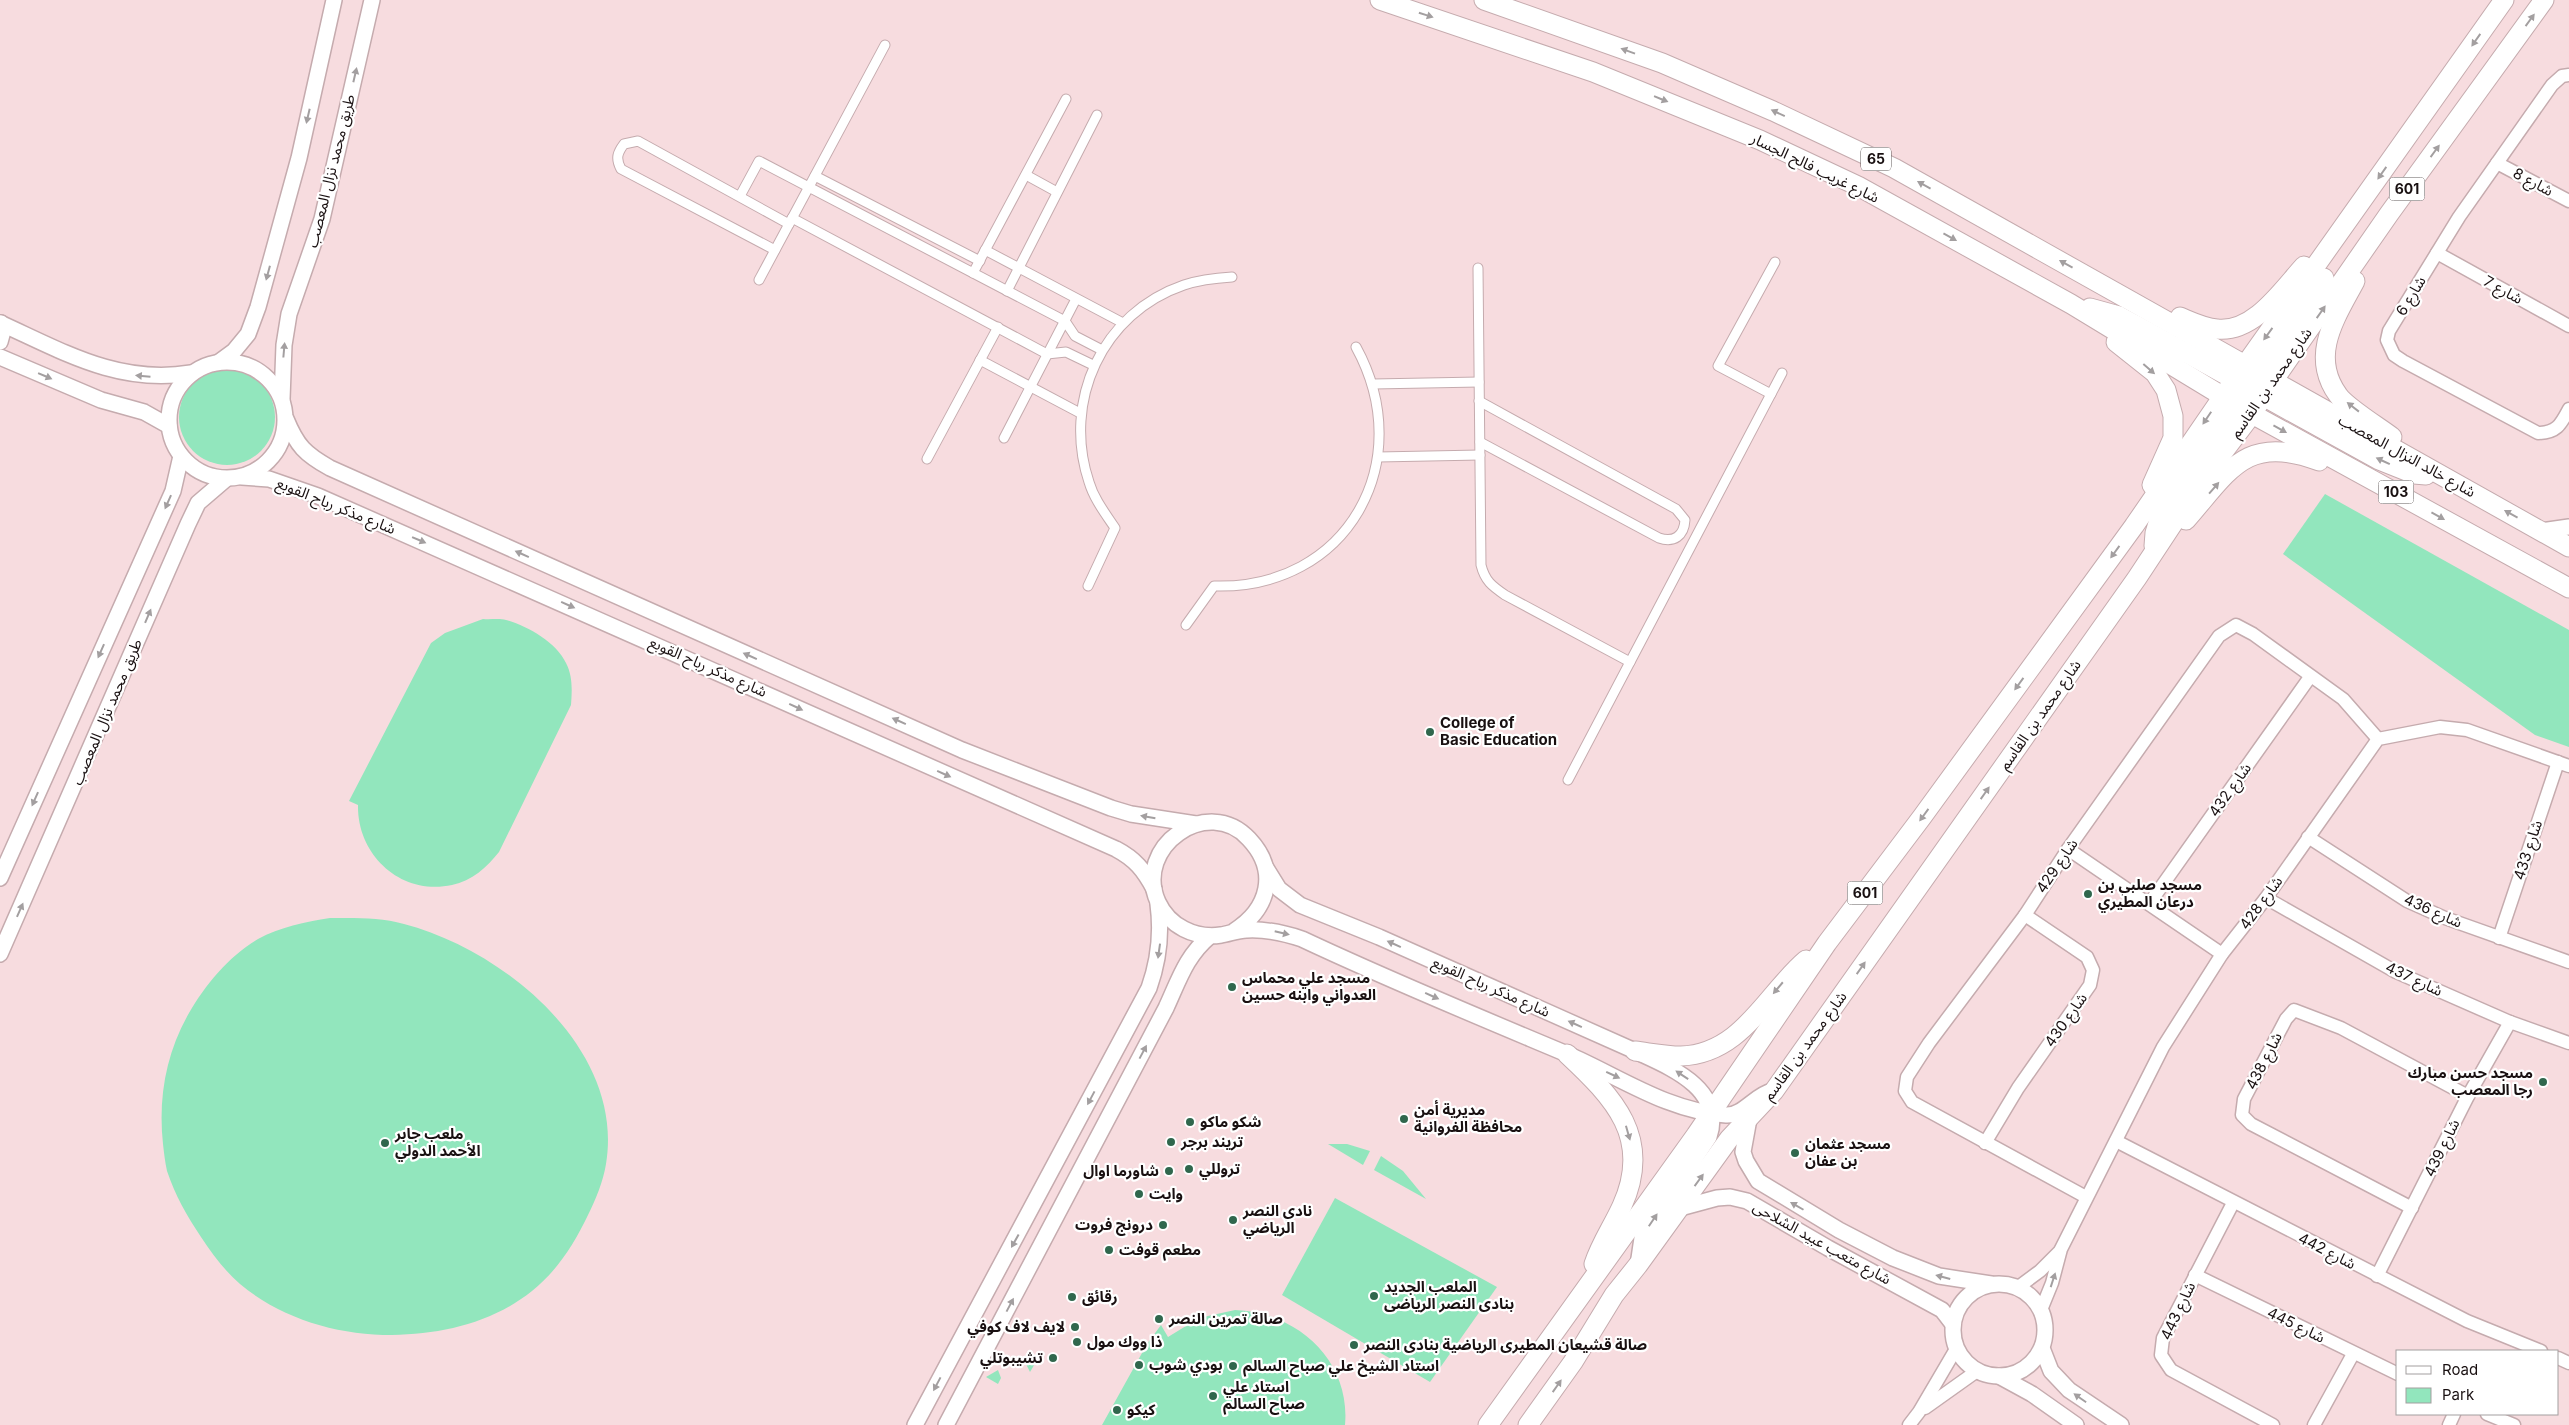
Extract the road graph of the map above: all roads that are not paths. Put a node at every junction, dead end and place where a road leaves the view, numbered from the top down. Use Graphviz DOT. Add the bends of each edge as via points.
graph roads {
  1 [pos="334,0"];
  2 [pos="372,0"];
  3 [pos="1380,0"];
  4 [pos="1484,0"];
  5 [pos="2504,0"];
  6 [pos="2544,0"];
  7 [pos="885,45"];
  8 [pos="2569,75"];
  9 [pos="1066,99"];
  10 [pos="1096,115"];
  11 [pos="2497,163"];
  12 [pos="815,176"];
  13 [pos="1026,176"];
  14 [pos="809,188"];
  15 [pos="1057,192"];
  16 [pos="740,196"];
  17 [pos="2569,201"];
  18 [pos="2356,210"];
  19 [pos="2389,214"];
  20 [pos="791,221"];
  21 [pos="775,250"];
  22 [pos="985,250"];
  23 [pos="2437,253"];
  24 [pos="980,261"];
  25 [pos="1775,262"];
  26 [pos="1019,268"];
  27 [pos="1478,268"];
  28 [pos="973,274"];
  29 [pos="1232,277"];
  30 [pos="2091,278"];
  31 [pos="758,280"];
  32 [pos="1007,291"];
  33 [pos="1076,298"];
  34 [pos="2071,304"];
  35 [pos="1064,321"];
  36 [pos="0,323"];
  37 [pos="1123,323"];
  38 [pos="2569,326"];
  39 [pos="998,327"];
  40 [pos="0,342"];
  41 [pos="1356,347"];
  42 [pos="1102,350"];
  43 [pos="1048,354"];
  44 [pos="0,357"];
  45 [pos="980,360"];
  46 [pos="219,362"];
  47 [pos="1093,365"];
  48 [pos="191,373"];
  49 [pos="1782,373"];
  50 [pos="1479,382"];
  51 [pos="1373,384"];
  52 [pos="1030,387"];
  53 [pos="2250,388"];
  54 [pos="1771,394"];
  55 [pos="282,399"];
  56 [pos="1479,401"];
  57 [pos="2569,409"];
  58 [pos="1080,413"];
  59 [pos="286,419"];
  60 [pos="169,426"];
  61 [pos="1004,438"];
  62 [pos="1480,442"];
  63 [pos="1480,455"];
  64 [pos="181,456"];
  65 [pos="1378,457"];
  66 [pos="927,459"];
  67 [pos="242,477"];
  68 [pos="226,479"];
  69 [pos="2447,479"];
  70 [pos="2388,488"];
  71 [pos="2134,526"];
  72 [pos="2569,527"];
  73 [pos="1684,528"];
  74 [pos="2542,531"];
  75 [pos="1697,535"];
  76 [pos="2569,547"];
  77 [pos="2137,578"];
  78 [pos="1088,586"];
  79 [pos="2569,588"];
  80 [pos="1186,625"];
  81 [pos="1630,662"];
  82 [pos="2310,677"];
  83 [pos="2378,739"];
  84 [pos="2563,764"];
  85 [pos="1568,780"];
  86 [pos="1196,824"];
  87 [pos="2308,837"];
  88 [pos="2068,849"];
  89 [pos="1265,867"];
  90 [pos="0,878"];
  91 [pos="1156,896"];
  92 [pos="2266,898"];
  93 [pos="2149,904"];
  94 [pos="2025,915"];
  95 [pos="1234,931"];
  96 [pos="1210,936"];
  97 [pos="2499,938"];
  98 [pos="1827,943"];
  99 [pos="0,954"];
  100 [pos="2222,954"];
  101 [pos="2569,962"];
  102 [pos="2510,1022"];
  103 [pos="2569,1043"];
  104 [pos="1635,1051"];
  105 [pos="1568,1054"];
  106 [pos="1774,1091"];
  107 [pos="2468,1096"];
  108 [pos="1710,1113"];
  109 [pos="1749,1119"];
  110 [pos="2116,1141"];
  111 [pos="1985,1143"];
  112 [pos="1758,1181"];
  113 [pos="2086,1197"];
  114 [pos="1747,1201"];
  115 [pos="2233,1203"];
  116 [pos="1680,1208"];
  117 [pos="2412,1208"];
  118 [pos="2061,1249"];
  119 [pos="1638,1265"];
  120 [pos="2195,1275"];
  121 [pos="2377,1276"];
  122 [pos="1591,1280"];
  123 [pos="1991,1284"];
  124 [pos="2017,1288"];
  125 [pos="2040,1310"];
  126 [pos="1952,1323"];
  127 [pos="2042,1348"];
  128 [pos="1956,1350"];
  129 [pos="2539,1350"];
  130 [pos="2353,1354"];
  131 [pos="1977,1371"];
  132 [pos="2396,1373"];
  133 [pos="1999,1376"];
  134 [pos="1919,1412"];
  135 [pos="2489,1415"];
  136 [pos="915,1425"];
  137 [pos="946,1425"];
  138 [pos="1488,1425"];
  139 [pos="1528,1425"];
  140 [pos="1909,1425"];
  141 [pos="2076,1425"];
  142 [pos="2121,1425"];
  143 [pos="2273,1425"];
  144 [pos="2314,1425"];
  145 [pos="2514,1425"];
  1 -- 46 [label="street, one-way" via="299,158 258,307 248,334"];
  55 -- 2 [label="street, طريق محمد نزال المعصب, one-way" via="284,345 290,314 322,219"];
  3 -- 34 [label="main road, شارع غريب فالح الجسار / 65, one-way" via="1593,72 1760,140 1858,186"];
  30 -- 4 [label="main road, 65, one-way" via="1894,168 1773,111 1662,63"];
  5 -- 18 [label="main road, شارع محمد بن القاسم / 601, one-way"];
  19 -- 6 [label="main road, شارع محمد بن القاسم / 601, one-way"];
  7 -- 12 [label="street"];
  8 -- 11 [label="street, شارع 6" via="2562,76 2552,85"];
  9 -- 13 [label="street"];
  10 -- 15 [label="street"];
  11 -- 17 [label="street, شارع 8"];
  11 -- 23 [label="street, شارع 6"];
  12 -- 14 [label="street"];
  12 -- 24 [label="street"];
  13 -- 15 [label="street"];
  13 -- 22 [label="street"];
  14 -- 16 [label="street" via="759,161"];
  14 -- 20 [label="street"];
  14 -- 28 [label="street"];
  15 -- 26 [label="street"];
  16 -- 20 [label="street"];
  16 -- 21 [label="street" via="638,141 624,144 618,152 621,169"];
  18 -- 30 [label="main road" via="2260,314 2241,324 2218,330 2198,325"];
  18 -- 53 [label="main road, شارع محمد بن القاسم / 601, one-way" via="2337,237"];
  53 -- 19 [label="main road, شارع محمد بن القاسم / 601, one-way"];
  69 -- 19 [label="main road, one-way" via="2338,396 2328,374 2326,336"];
  20 -- 21 [label="street"];
  20 -- 39 [label="street"];
  21 -- 31 [label="street"];
  22 -- 24 [label="street"];
  22 -- 26 [label="street"];
  23 -- 38 [label="street, شارع 7"];
  23 -- 57 [label="street, شارع 6" via="2389,331 2386,340 2394,355 2538,433 2550,433 2558,428"];
  24 -- 28 [label="street"];
  25 -- 54 [label="street" via="1718,366"];
  26 -- 32 [label="street"];
  26 -- 33 [label="street"];
  27 -- 50 [label="street"];
  28 -- 32 [label="street"];
  29 -- 37 [label="street" via="1184,285 1148,303"];
  30 -- 53 [label="main road, 65"];
  32 -- 35 [label="street"];
  33 -- 35 [label="street"];
  33 -- 37 [label="street"];
  34 -- 53 [label="main road" via="2119,316"];
  34 -- 71 [label="main road, one-way" via="2155,374 2166,390 2173,438"];
  35 -- 42 [label="street" via="1075,336"];
  35 -- 43 [label="street"];
  36 -- 40 [label="street" via="3,331"];
  48 -- 36 [label="street, one-way" via="167,377 119,373"];
  37 -- 42 [label="street"];
  39 -- 43 [label="street"];
  39 -- 45 [label="street"];
  41 -- 51 [label="street"];
  42 -- 47 [label="street"];
  43 -- 47 [label="street" via="1066,352"];
  43 -- 52 [label="street"];
  44 -- 60 [label="street, one-way" via="101,400 144,412"];
  45 -- 52 [label="street"];
  45 -- 66 [label="street"];
  46 -- 48 [label="street"];
  46 -- 55 [label="street" via="239,362 257,369 272,382"];
  47 -- 58 [label="street"];
  48 -- 60 [label="street" via="178,388 170,406"];
  49 -- 54 [label="street"];
  50 -- 51 [label="street"];
  50 -- 56 [label="street"];
  51 -- 65 [label="street" via="1379,408"];
  52 -- 58 [label="street"];
  52 -- 61 [label="street"];
  69 -- 53 [label="main road, one-way" via="2414,474 2379,460"];
  53 -- 70 [label="main road, 103, one-way"];
  53 -- 71 [label="main road, شارع محمد بن القاسم / 601, one-way"];
  53 -- 77 [label="main road, شارع محمد بن القاسم / 601" via="2199,484"];
  54 -- 75 [label="street"];
  55 -- 59 [label="street"];
  56 -- 62 [label="street"];
  56 -- 73 [label="street" via="1676,508 1682,514"];
  58 -- 78 [label="street" via="1082,458 1089,483 1115,528"];
  59 -- 67 [label="street" via="279,449 263,466"];
  86 -- 59 [label="street, شارع مذكر رباح القوبع, one-way" via="1111,808 979,757 515,551 310,457 295,441"];
  60 -- 64 [label="street"];
  62 -- 63 [label="street"];
  62 -- 73 [label="street" via="1659,538 1674,539"];
  63 -- 65 [label="street"];
  63 -- 81 [label="street" via="1481,566 1484,577 1505,595"];
  64 -- 68 [label="street" via="193,468 209,476"];
  64 -- 90 [label="street, طريق محمد نزال المعصب, one-way" via="173,491"];
  65 -- 80 [label="street" via="1368,492 1358,512 1328,547 1304,565 1270,580 1214,586"];
  67 -- 68 [label="street"];
  67 -- 91 [label="street, شارع مذكر رباح القوبع, one-way" via="269,479 327,500 1116,849 1132,857 1142,868"];
  99 -- 68 [label="street, طريق محمد نزال المعصب, one-way" via="188,524 198,503"];
  74 -- 69 [label="main road, شارع خالد النزال المعصب, one-way"];
  77 -- 70 [label="main road, one-way" via="2234,464 2255,455 2273,450 2298,453"];
  70 -- 79 [label="main road, 103, one-way"];
  71 -- 98 [label="main road, شارع محمد بن القاسم / 601, one-way"];
  72 -- 74 [label="street"];
  73 -- 75 [label="street"];
  74 -- 76 [label="main road, شارع خالد النزال المعصب"];
  75 -- 81 [label="street"];
  106 -- 77 [label="main road, شارع محمد بن القاسم / 601, one-way"];
  81 -- 85 [label="street"];
  82 -- 83 [label="street, شارع 429" via="2343,699"];
  82 -- 88 [label="street, شارع 429" via="2236,625 2219,636"];
  82 -- 93 [label="street, شارع 432"];
  83 -- 84 [label="street" via="2440,727 2467,730"];
  83 -- 87 [label="street, شارع 428"];
  84 -- 97 [label="street, شارع 433"];
  86 -- 89 [label="street" via="1232,827 1259,850"];
  86 -- 91 [label="street" via="1183,829 1162,848 1154,868"];
  87 -- 92 [label="street, شارع 428"];
  87 -- 97 [label="street, شارع 436" via="2408,901"];
  88 -- 93 [label="street"];
  88 -- 94 [label="street, شارع 429"];
  89 -- 95 [label="street" via="1264,898 1247,923"];
  104 -- 89 [label="street, شارع مذكر رباح القوبع, one-way" via="1300,905 1279,889"];
  91 -- 96 [label="street" via="1167,916 1179,927 1194,934"];
  91 -- 136 [label="street, one-way" via="1160,946 1149,988"];
  92 -- 100 [label="street, شارع 428"];
  92 -- 102 [label="street, شارع 437" via="2396,972"];
  93 -- 100 [label="street"];
  94 -- 111 [label="street, شارع 430" via="2087,957 2093,970 2090,985 2018,1088"];
  94 -- 111 [label="street, شارع 429" via="1907,1077 1905,1091 1912,1102"];
  95 -- 96 [label="street"];
  95 -- 105 [label="street, one-way" via="1262,930 1302,939"];
  137 -- 96 [label="street, one-way" via="1159,1021 1183,966"];
  97 -- 101 [label="street, شارع 436"];
  98 -- 104 [label="main road, one-way" via="1786,978 1749,1023 1727,1042 1683,1056"];
  98 -- 108 [label="main road, شارع محمد بن القاسم / 601"];
  100 -- 110 [label="street, شارع 428" via="2163,1047"];
  102 -- 103 [label="street, شارع 437"];
  102 -- 107 [label="street, شارع 439"];
  108 -- 104 [label="street, شارع مذكر رباح القوبع, one-way" via="1705,1096 1694,1084 1673,1069"];
  105 -- 108 [label="street, one-way" via="1671,1102"];
  105 -- 122 [label="main road, one-way" via="1613,1100 1629,1134 1632,1152 1629,1190 1598,1251"];
  106 -- 108 [label="street" via="1759,1096 1735,1113"];
  106 -- 109 [label="main road, شارع محمد بن القاسم / 601"];
  107 -- 117 [label="street, شارع 439"];
  107 -- 117 [label="street, شارع 438" via="2341,1028 2294,1010 2286,1019 2244,1099 2242,1116 2250,1124"];
  119 -- 108 [label="street, شارع مذكر رباح القوبع, one-way" via="1642,1238 1709,1136 1712,1126"];
  108 -- 122 [label="main road, شارع محمد بن القاسم / 601"];
  109 -- 112 [label="street, شارع متعب عبيد الشلاحى" via="1743,1152"];
  116 -- 109 [label="main road, شارع محمد بن القاسم / 601, one-way" via="1729,1139"];
  110 -- 113 [label="street, شارع 428"];
  110 -- 115 [label="street, شارع 442"];
  111 -- 113 [label="street, شارع 429"];
  112 -- 114 [label="street" via="1745,1187"];
  123 -- 112 [label="street, شارع متعب عبيد الشلاحى, one-way" via="1939,1276 1893,1258"];
  113 -- 118 [label="street, شارع 428"];
  114 -- 116 [label="street, شارع متعب عبيد الشلاحى" via="1717,1198"];
  114 -- 126 [label="street, شارع متعب عبيد الشلاحى" via="1942,1310"];
  115 -- 120 [label="street, شارع 443"];
  115 -- 121 [label="street, شارع 442"];
  116 -- 119 [label="main road, شارع محمد بن القاسم / 601"];
  117 -- 121 [label="street, شارع 439"];
  118 -- 124 [label="street, شارع 428" via="2040,1272"];
  125 -- 118 [label="street, شارع 428, one-way" via="2052,1283"];
  139 -- 119 [label="main road, شارع محمد بن القاسم / 601, one-way" via="1573,1362 1614,1295"];
  120 -- 130 [label="street, شارع 445"];
  120 -- 143 [label="street, شارع 443" via="2163,1338 2161,1355 2171,1370"];
  121 -- 129 [label="street, شارع 442" via="2467,1321"];
  122 -- 138 [label="main road, شارع محمد بن القاسم / 601"];
  123 -- 124 [label="street"];
  123 -- 126 [label="street" via="1966,1296"];
  124 -- 125 [label="street" via="2031,1297"];
  125 -- 127 [label="street" via="2045,1329"];
  126 -- 128 [label="street"];
  127 -- 133 [label="street" via="2024,1369"];
  142 -- 127 [label="street, one-way" via="2068,1390 2052,1371"];
  128 -- 131 [label="street"];
  128 -- 134 [label="street"];
  130 -- 132 [label="street, شارع 445"];
  130 -- 144 [label="street"];
  131 -- 133 [label="street"];
  131 -- 134 [label="street"];
  133 -- 141 [label="street" via="2032,1394"];
  134 -- 140 [label="street"];
  135 -- 145 [label="street"];
}
